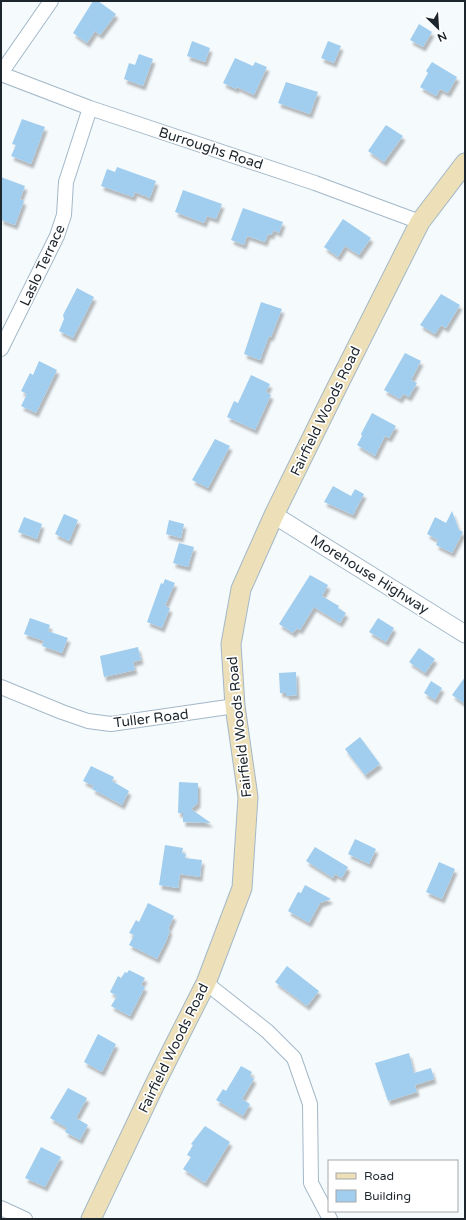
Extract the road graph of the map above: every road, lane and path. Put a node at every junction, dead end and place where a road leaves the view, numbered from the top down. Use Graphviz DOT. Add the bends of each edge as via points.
graph roads {
  1 [pos="50,1"];
  2 [pos="1,74"];
  3 [pos="90,108"];
  4 [pos="465,163"];
  5 [pos="420,222"];
  6 [pos="1,349"];
  7 [pos="274,515"];
  8 [pos="465,634"];
  9 [pos="1,687"];
  10 [pos="235,706"];
  11 [pos="206,983"];
  12 [pos="1,1208"];
  13 [pos="25,1219"];
  14 [pos="91,1219"];
  15 [pos="330,1219"];
  1 -- 2 [label="street"];
  2 -- 3 [label="street, Burroughs Road"];
  3 -- 5 [label="street, Burroughs Road" via="315,183"];
  3 -- 6 [label="street, Laslo Terrace" via="66,182 64,215 57,236"];
  4 -- 5 [label="main road, Fairfield Woods Road"];
  5 -- 7 [label="main road, Fairfield Woods Road"];
  7 -- 8 [label="street, Morehouse Highway"];
  7 -- 10 [label="main road, Fairfield Woods Road" via="241,589 231,644"];
  9 -- 10 [label="street, Tuller Road" via="88,721 111,724"];
  10 -- 11 [label="main road, Fairfield Woods Road" via="248,797 242,888"];
  11 -- 14 [label="main road, Fairfield Woods Road"];
  11 -- 15 [label="street" via="267,1031 294,1058 310,1104 312,1183"];
  12 -- 13 [label="street"];
}
